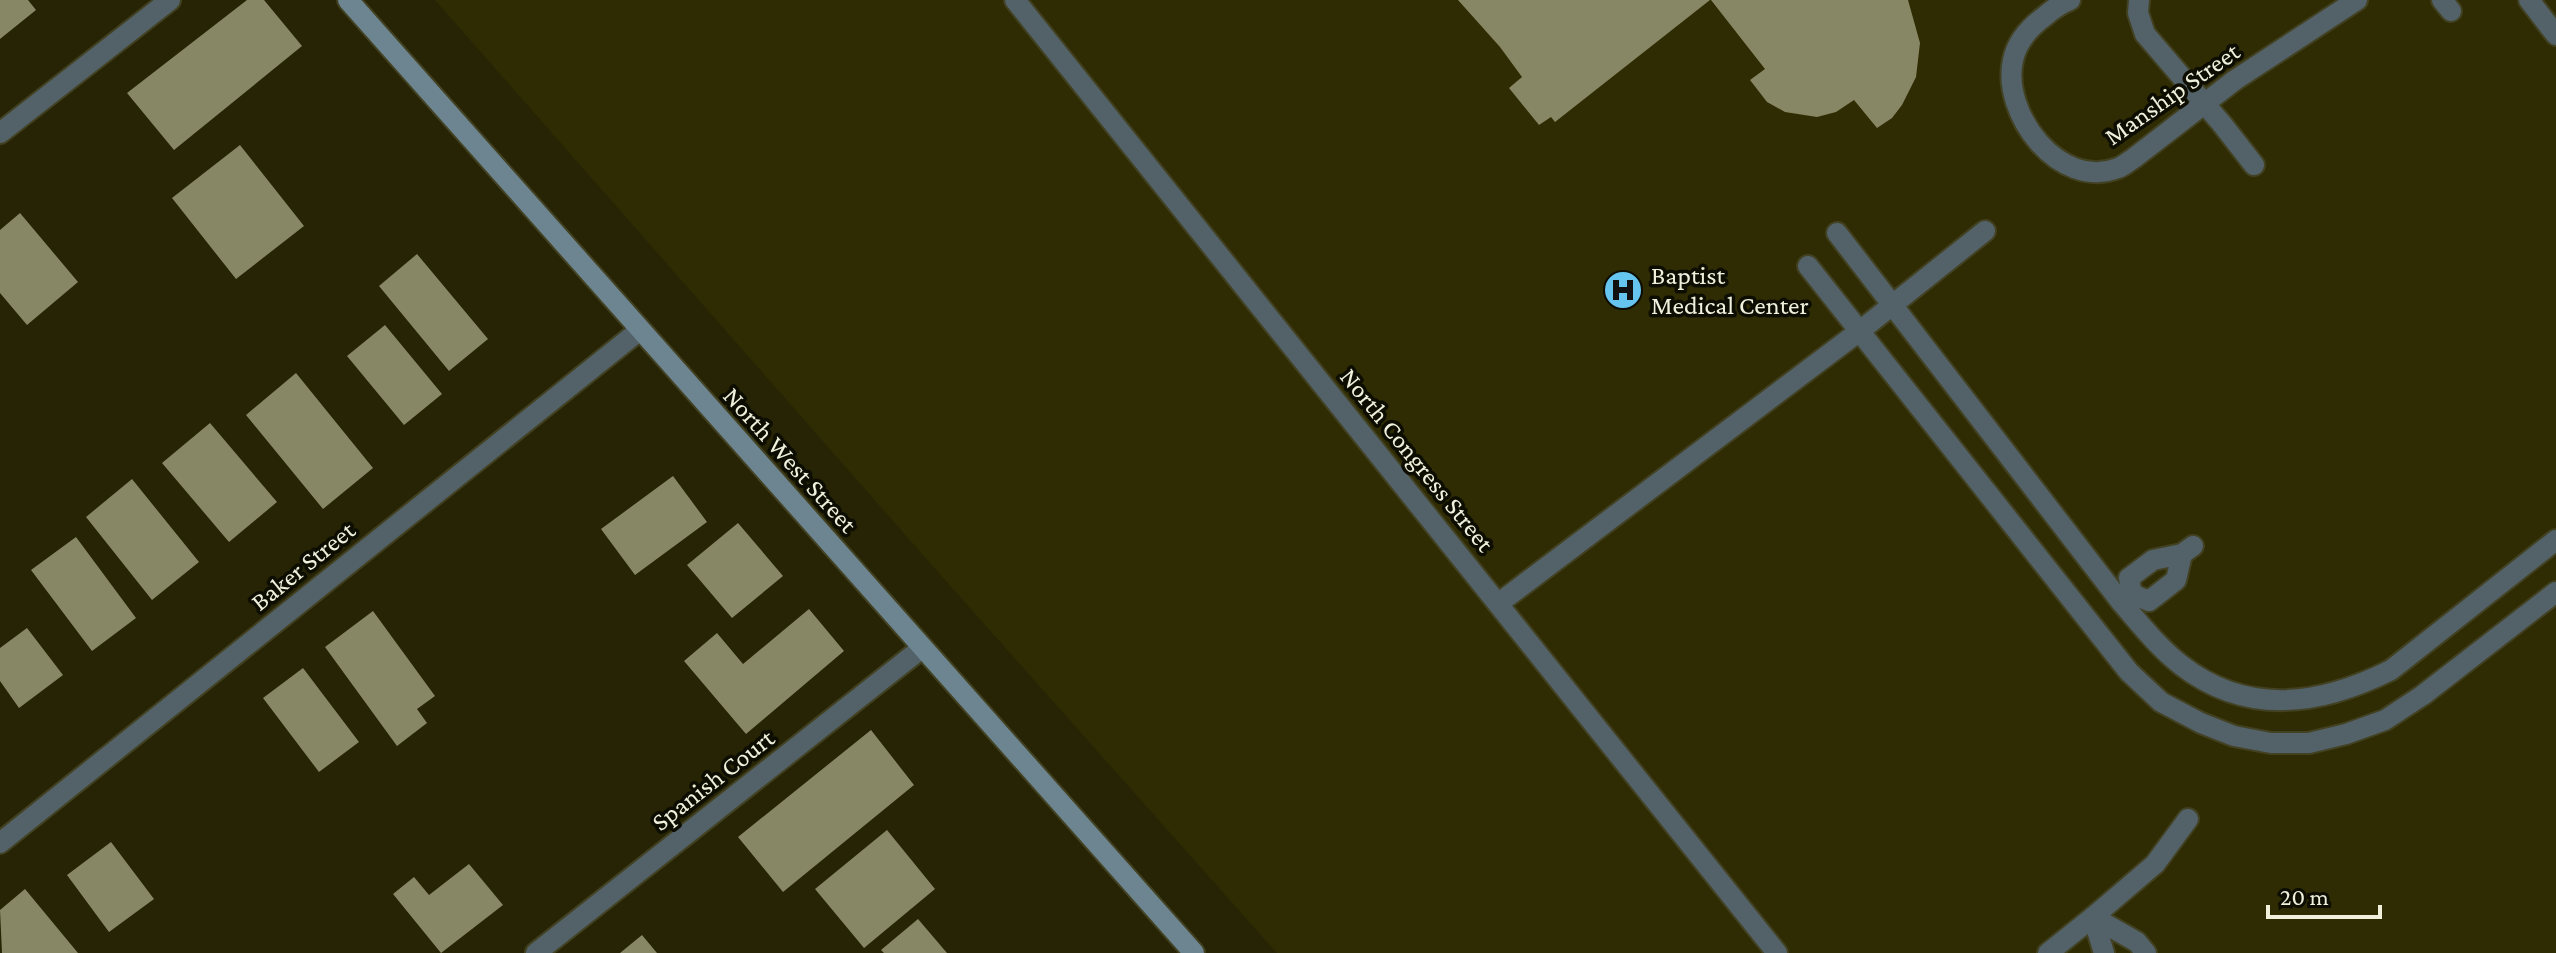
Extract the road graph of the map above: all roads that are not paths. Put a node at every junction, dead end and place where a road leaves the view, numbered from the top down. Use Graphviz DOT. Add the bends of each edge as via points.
graph roads {
  1 [pos="170,0"];
  2 [pos="348,0"];
  3 [pos="1015,0"];
  4 [pos="2139,0"];
  5 [pos="2357,0"];
  6 [pos="2529,0"];
  7 [pos="2064,1"];
  8 [pos="2556,35"];
  9 [pos="2205,105"];
  10 [pos="0,133"];
  11 [pos="2254,165"];
  12 [pos="1985,231"];
  13 [pos="1837,233"];
  14 [pos="1808,266"];
  15 [pos="1892,306"];
  16 [pos="640,330"];
  17 [pos="1861,330"];
  18 [pos="2556,540"];
  19 [pos="2556,592"];
  20 [pos="2127,598"];
  21 [pos="1499,603"];
  22 [pos="2092,625"];
  23 [pos="922,648"];
  24 [pos="2188,819"];
  25 [pos="0,843"];
  26 [pos="2093,917"];
  27 [pos="536,953"];
  28 [pos="1194,953"];
  29 [pos="1777,953"];
  30 [pos="2048,953"];
  31 [pos="2104,953"];
  32 [pos="2146,953"];
  1 -- 10 [label="street"];
  2 -- 16 [label="street, North West Street"];
  3 -- 21 [label="street, North Congress Street"];
  4 -- 9 [label="street" via="2145,34"];
  5 -- 9 [label="street, Manship Street"];
  6 -- 8 [label="street"];
  7 -- 9 [label="street, Manship Street" via="2022,39 2012,74 2019,108 2056,159 2085,170 2118,168"];
  9 -- 11 [label="street"];
  12 -- 15 [label="street"];
  13 -- 15 [label="street"];
  14 -- 17 [label="street"];
  15 -- 17 [label="street"];
  15 -- 20 [label="street"];
  16 -- 23 [label="street, North West Street"];
  16 -- 25 [label="street, Baker Street"];
  17 -- 21 [label="street"];
  17 -- 22 [label="street"];
  18 -- 20 [label="street" via="2391,670 2339,693 2309,699 2247,697 2215,685 2158,645"];
  19 -- 22 [label="street" via="2385,720 2309,743 2234,736 2161,702"];
  20 -- 20 [label="street" via="2129,578 2153,560 2188,550 2176,580 2149,601"];
  20 -- 22 [label="street"];
  21 -- 29 [label="street, North Congress Street"];
  23 -- 27 [label="street, Spanish Court"];
  23 -- 28 [label="street, North West Street"];
  24 -- 26 [label="street" via="2155,864"];
  26 -- 30 [label="street"];
  26 -- 31 [label="street"];
  26 -- 32 [label="street" via="2137,942"];
}
